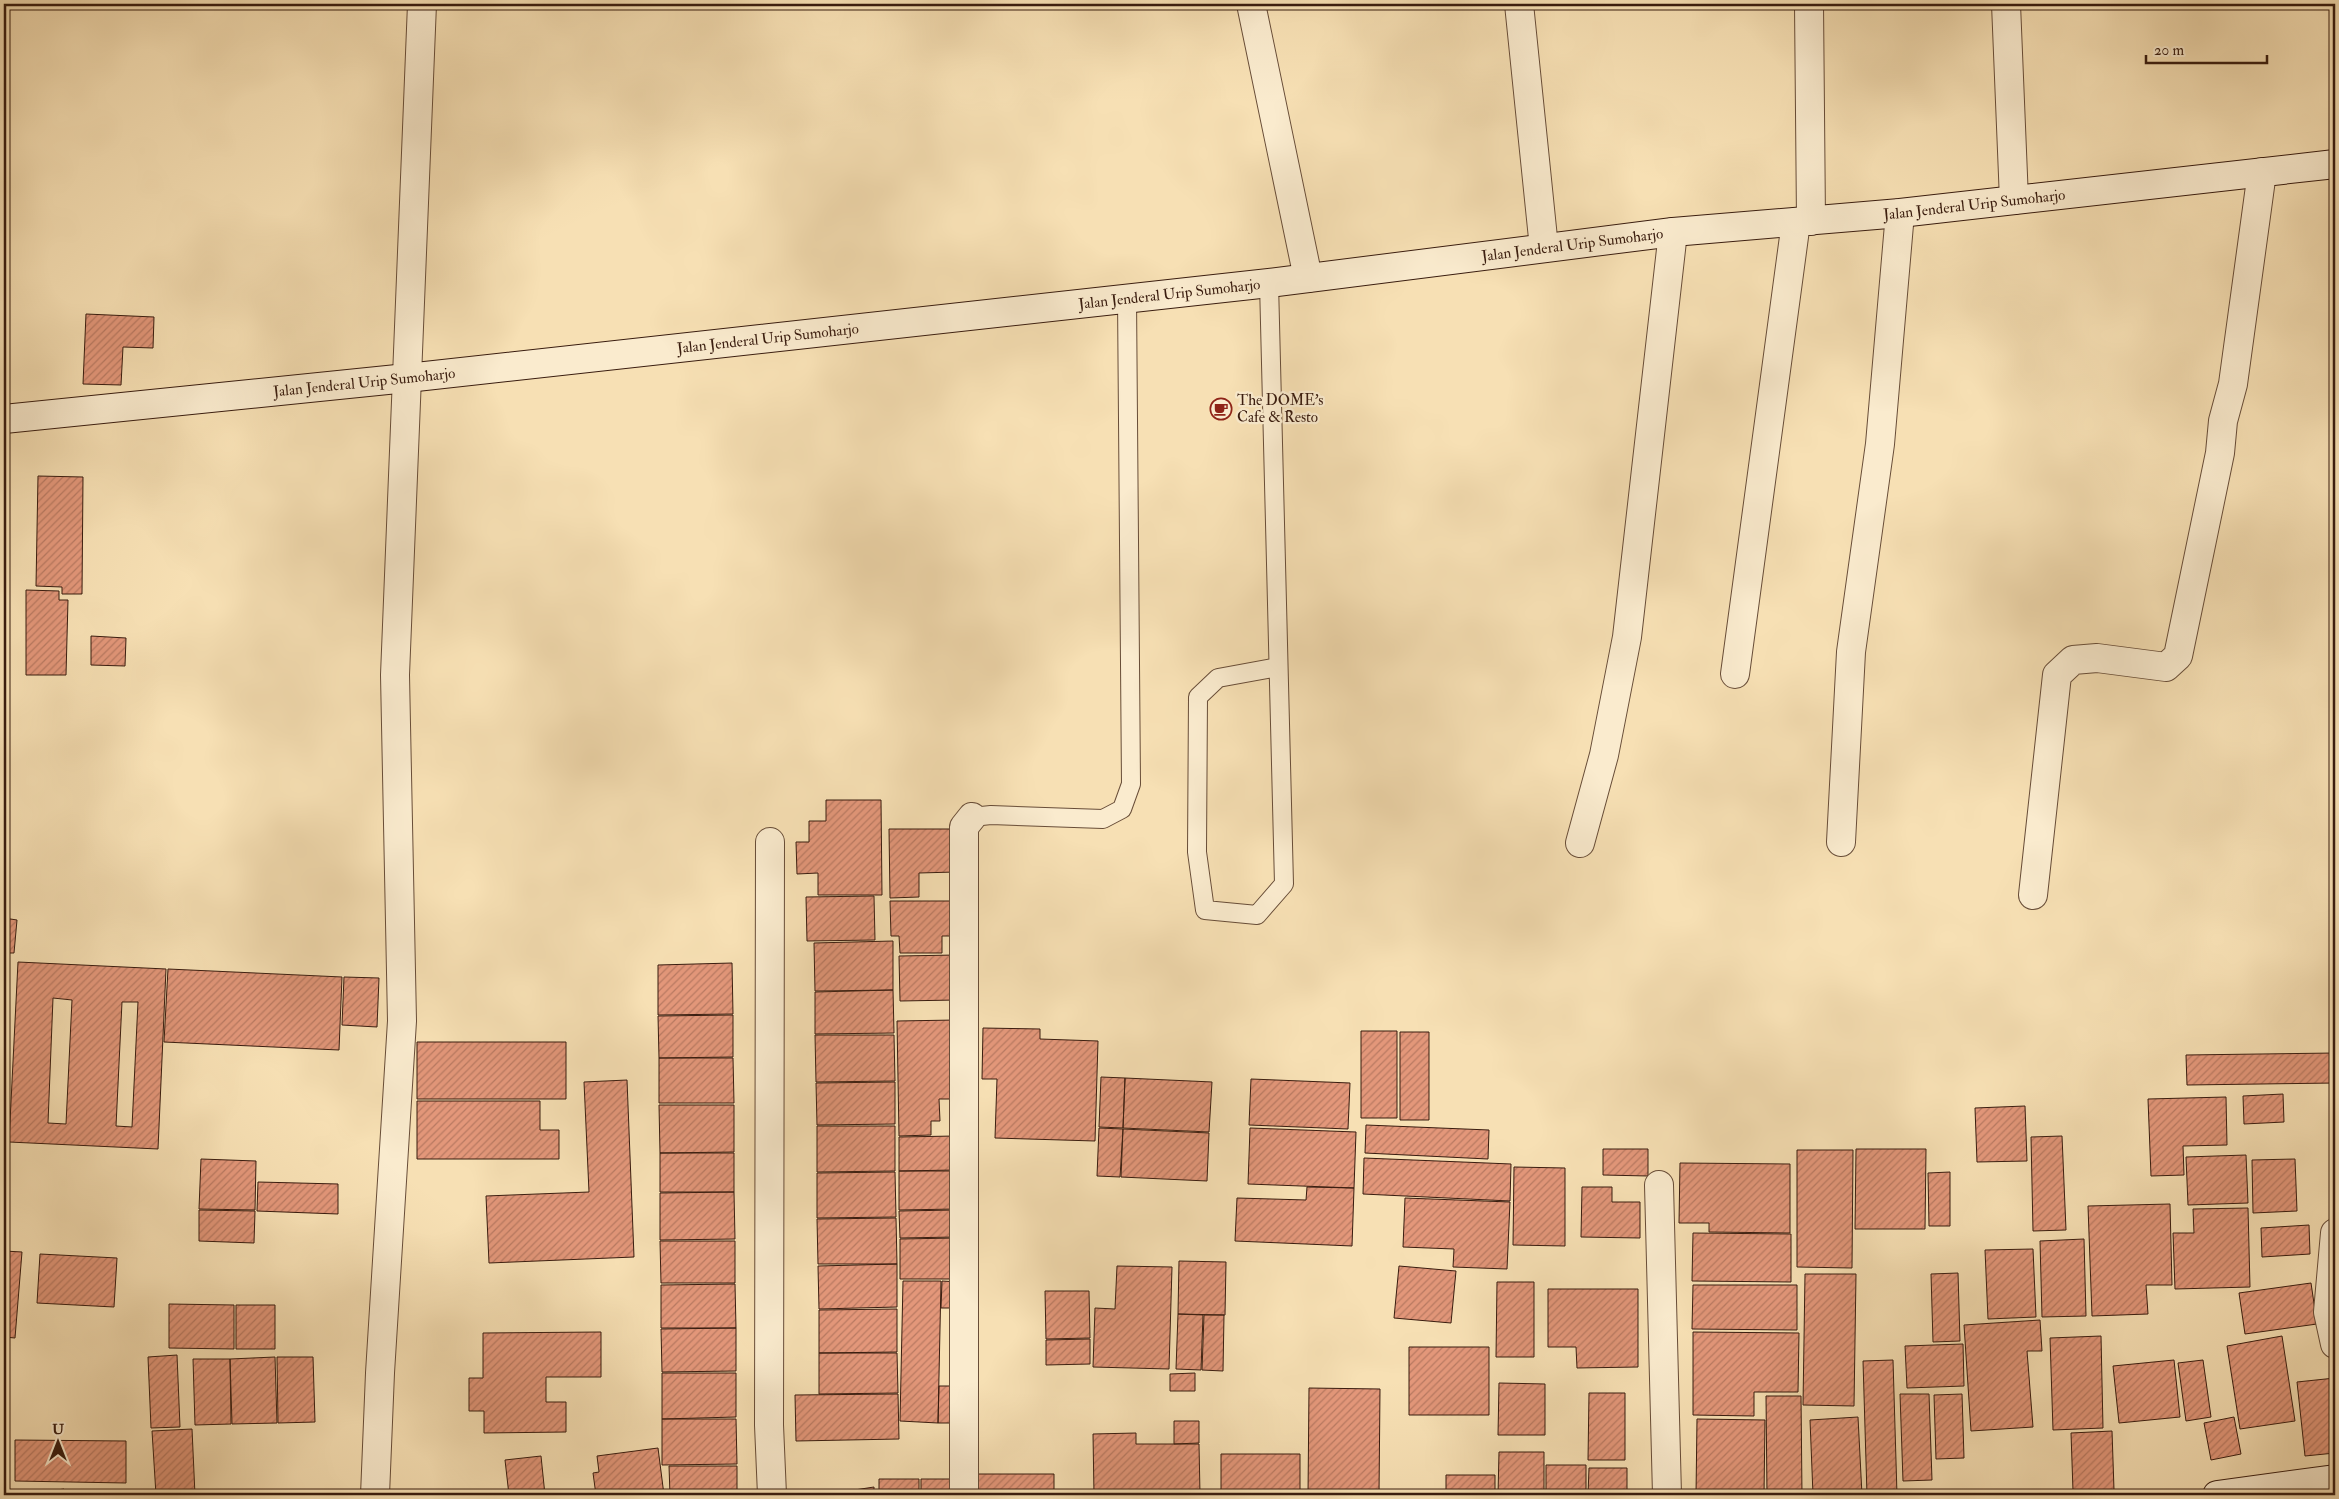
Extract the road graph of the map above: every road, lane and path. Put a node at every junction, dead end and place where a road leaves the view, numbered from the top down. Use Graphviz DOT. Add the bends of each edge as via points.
graph roads {
  1 [pos="422,4"];
  2 [pos="1251,4"];
  3 [pos="1519,4"];
  4 [pos="1808,4"];
  5 [pos="2006,4"];
  6 [pos="2335,164"];
  7 [pos="2262,172"];
  8 [pos="2014,200"];
  9 [pos="1900,213"];
  10 [pos="1803,221"];
  11 [pos="1673,232"];
  12 [pos="1544,248"];
  13 [pos="1308,278"];
  14 [pos="1269,283"];
  15 [pos="1127,298"];
  16 [pos="407,378"];
  17 [pos="4,419"];
  18 [pos="1278,667"];
  19 [pos="1735,674"];
  20 [pos="972,817"];
  21 [pos="770,842"];
  22 [pos="1841,842"];
  23 [pos="1580,843"];
  24 [pos="2033,895"];
  25 [pos="1659,1185"];
  26 [pos="2335,1233"];
  27 [pos="2335,1344"];
  28 [pos="2335,1479"];
  29 [pos="375,1495"];
  30 [pos="772,1495"];
  31 [pos="964,1495"];
  32 [pos="1666,1495"];
  33 [pos="2217,1495"];
  1 -- 16 [label="street"];
  2 -- 13 [label="street"];
  3 -- 12 [label="street"];
  4 -- 10 [label="street"];
  5 -- 8 [label="street"];
  6 -- 7 [label="street, Jalan Jenderal Urip Sumoharjo"];
  7 -- 8 [label="street, Jalan Jenderal Urip Sumoharjo"];
  7 -- 24 [label="street" via="2234,384 2223,421 2220,453 2178,656 2166,667 2096,658 2073,660 2057,674"];
  8 -- 9 [label="street, Jalan Jenderal Urip Sumoharjo"];
  9 -- 10 [label="street, Jalan Jenderal Urip Sumoharjo"];
  9 -- 22 [label="street" via="1880,444 1851,652"];
  10 -- 11 [label="street, Jalan Jenderal Urip Sumoharjo"];
  10 -- 19 [label="street"];
  11 -- 12 [label="street, Jalan Jenderal Urip Sumoharjo"];
  11 -- 23 [label="street" via="1628,637 1604,755"];
  12 -- 13 [label="street, Jalan Jenderal Urip Sumoharjo"];
  13 -- 14 [label="street, Jalan Jenderal Urip Sumoharjo"];
  14 -- 15 [label="street, Jalan Jenderal Urip Sumoharjo"];
  14 -- 18 [label="lane"];
  15 -- 16 [label="street, Jalan Jenderal Urip Sumoharjo"];
  15 -- 20 [label="lane" via="1131,784 1122,808 1103,819"];
  16 -- 17 [label="street, Jalan Jenderal Urip Sumoharjo"];
  16 -- 29 [label="street" via="395,675 402,1021"];
  18 -- 18 [label="lane" via="1284,884 1257,915 1205,910 1197,852 1198,697 1218,678"];
  20 -- 31 [label="street" via="964,827"];
  21 -- 30 [label="street" via="769,1425"];
  25 -- 32 [label="street"];
  26 -- 27 [label="street" via="2328,1312"];
  28 -- 33 [label="street"];
}
